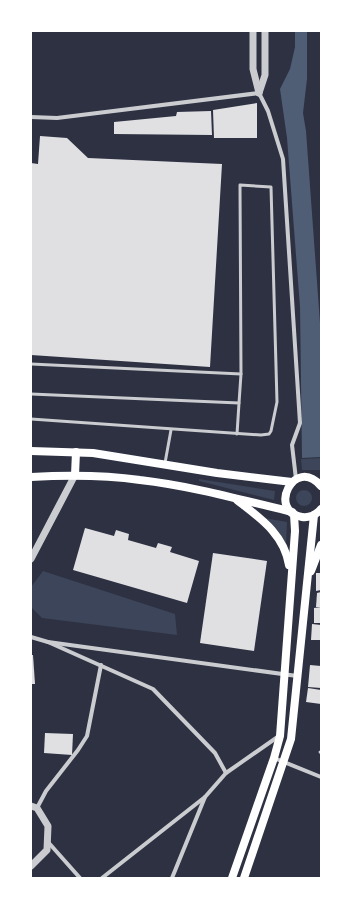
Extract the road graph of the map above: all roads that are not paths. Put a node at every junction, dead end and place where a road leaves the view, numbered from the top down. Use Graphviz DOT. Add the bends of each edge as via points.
graph roads {
  1 [pos="253,31"];
  2 [pos="265,31"];
  3 [pos="259,93"];
  4 [pos="31,117"];
  5 [pos="31,364"];
  6 [pos="242,374"];
  7 [pos="31,394"];
  8 [pos="239,403"];
  9 [pos="31,419"];
  10 [pos="171,430"];
  11 [pos="237,434"];
  12 [pos="31,451"];
  13 [pos="76,452"];
  14 [pos="165,464"];
  15 [pos="76,475"];
  16 [pos="31,476"];
  17 [pos="294,481"];
  18 [pos="319,482"];
  19 [pos="233,498"];
  20 [pos="319,511"];
  21 [pos="293,513"];
  22 [pos="321,546"];
  23 [pos="31,559"];
  24 [pos="291,578"];
  25 [pos="307,581"];
  26 [pos="31,637"];
  27 [pos="48,642"];
  28 [pos="101,665"];
  29 [pos="285,674"];
  30 [pos="298,676"];
  31 [pos="280,736"];
  32 [pos="274,758"];
  33 [pos="284,762"];
  34 [pos="226,773"];
  35 [pos="321,777"];
  36 [pos="205,797"];
  37 [pos="34,807"];
  38 [pos="47,841"];
  39 [pos="31,866"];
  40 [pos="80,878"];
  41 [pos="102,878"];
  42 [pos="172,878"];
  43 [pos="232,878"];
  44 [pos="244,878"];
  1 -- 3 [label="street" via="253,69"];
  2 -- 3 [label="street" via="265,75"];
  3 -- 4 [label="street" via="58,118"];
  3 -- 17 [label="street" via="268,110 283,159 300,423 292,446"];
  5 -- 6 [label="lane"];
  6 -- 8 [label="lane"];
  6 -- 11 [label="lane" via="240,185 271,186 277,402 271,431 268,434"];
  7 -- 8 [label="lane"];
  8 -- 11 [label="lane"];
  9 -- 10 [label="lane"];
  10 -- 11 [label="lane"];
  10 -- 14 [label="lane"];
  12 -- 13 [label="main road"];
  13 -- 14 [label="main road"];
  13 -- 15 [label="main road"];
  14 -- 17 [label="main road" via="217,473"];
  15 -- 16 [label="main road"];
  15 -- 19 [label="main road" via="140,479"];
  15 -- 23 [label="street"];
  17 -- 18 [label="main road" via="306,477"];
  17 -- 21 [label="main road" via="285,494 285,501"];
  19 -- 21 [label="main road"];
  19 -- 24 [label="main road" via="260,518 284,545"];
  20 -- 21 [label="main road" via="311,517"];
  20 -- 25 [label="main road"];
  21 -- 24 [label="main road" via="295,531"];
  22 -- 25 [label="main road"];
  24 -- 29 [label="main road"];
  25 -- 30 [label="main road"];
  26 -- 27 [label="street"];
  27 -- 28 [label="street"];
  27 -- 29 [label="street"];
  28 -- 34 [label="street" via="153,689 215,753"];
  28 -- 37 [label="street" via="87,736"];
  29 -- 30 [label="street"];
  29 -- 31 [label="main road"];
  30 -- 33 [label="main road" via="291,739"];
  31 -- 32 [label="main road"];
  31 -- 34 [label="street"];
  32 -- 33 [label="street"];
  32 -- 43 [label="main road"];
  33 -- 35 [label="street"];
  33 -- 44 [label="main road"];
  34 -- 36 [label="street"];
  36 -- 41 [label="street"];
  36 -- 42 [label="street"];
  37 -- 38 [label="street" via="48,826"];
  38 -- 39 [label="street" via="47,850"];
  38 -- 40 [label="street"];
}
